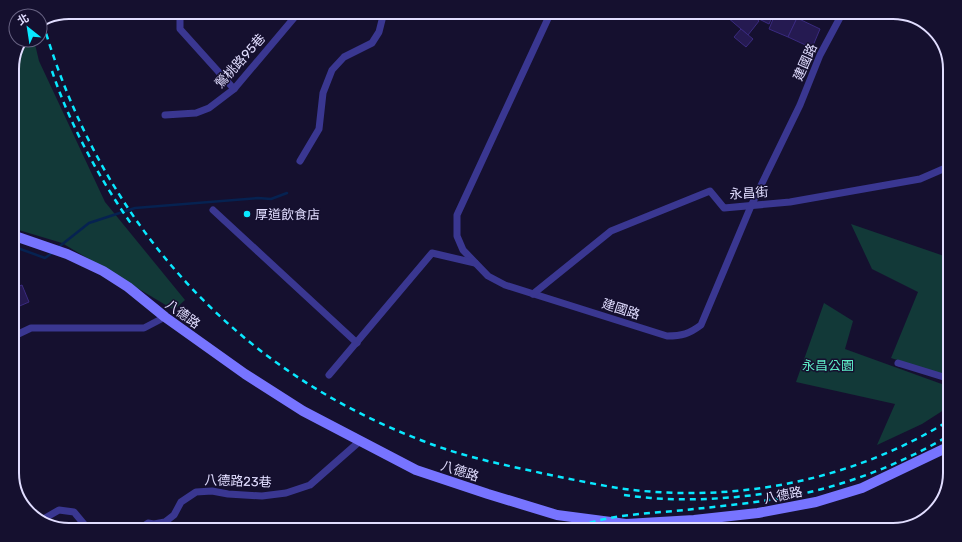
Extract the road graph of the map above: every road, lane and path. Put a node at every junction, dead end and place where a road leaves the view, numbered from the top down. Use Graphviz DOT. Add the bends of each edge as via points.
graph roads {
  1 [pos="180,19"];
  2 [pos="293,19"];
  3 [pos="382,19"];
  4 [pos="549,19"];
  5 [pos="839,19"];
  6 [pos="234,90"];
  7 [pos="166,115"];
  8 [pos="300,161"];
  9 [pos="943,169"];
  10 [pos="751,206"];
  11 [pos="213,210"];
  12 [pos="19,237"];
  13 [pos="475,264"];
  14 [pos="533,294"];
  15 [pos="165,317"];
  16 [pos="19,334"];
  17 [pos="357,343"];
  18 [pos="898,363"];
  19 [pos="329,375"];
  20 [pos="943,377"];
  21 [pos="360,441"];
  22 [pos="943,449"];
  23 [pos="46,517"];
  24 [pos="83,523"];
  25 [pos="160,523"];
  26 [pos="619,523"];
  27 [pos="698,523"];
  1 -- 6 [label="street" via="180,29"];
  2 -- 6 [label="street, 鶯桃路95巷"];
  3 -- 8 [label="street" via="379,32 372,43 344,57 332,70 323,93 319,129"];
  4 -- 13 [label="street, 建國路" via="457,215 457,236 463,250"];
  5 -- 10 [label="street, 建國路" via="820,55 800,105"];
  6 -- 7 [label="street, 鶯桃路95巷" via="209,108 196,113"];
  9 -- 10 [label="street, 永昌街" via="920,179 790,202"];
  10 -- 14 [label="street, 永昌街" via="724,208 710,191 611,232"];
  10 -- 14 [label="street, 建國路" via="701,326 689,334 666,336"];
  11 -- 17 [label="street"];
  12 -- 15 [label="main road, 八德路" via="68,254 103,271 128,287"];
  13 -- 14 [label="street, 建國路" via="488,276"];
  13 -- 17 [label="street" via="432,253"];
  15 -- 16 [label="street" via="144,328 31,328"];
  15 -- 21 [label="main road, 八德路" via="245,374 303,411"];
  17 -- 19 [label="street"];
  18 -- 20 [label="street"];
  21 -- 25 [label="street, 八德路23巷" via="310,485 286,493 262,496 196,492 181,502 174,515"];
  21 -- 26 [label="main road, 八德路" via="416,470 488,494 557,514"];
  22 -- 27 [label="main road, 八德路" via="862,488 816,502"];
  23 -- 24 [label="street" via="59,510 74,512"];
}
